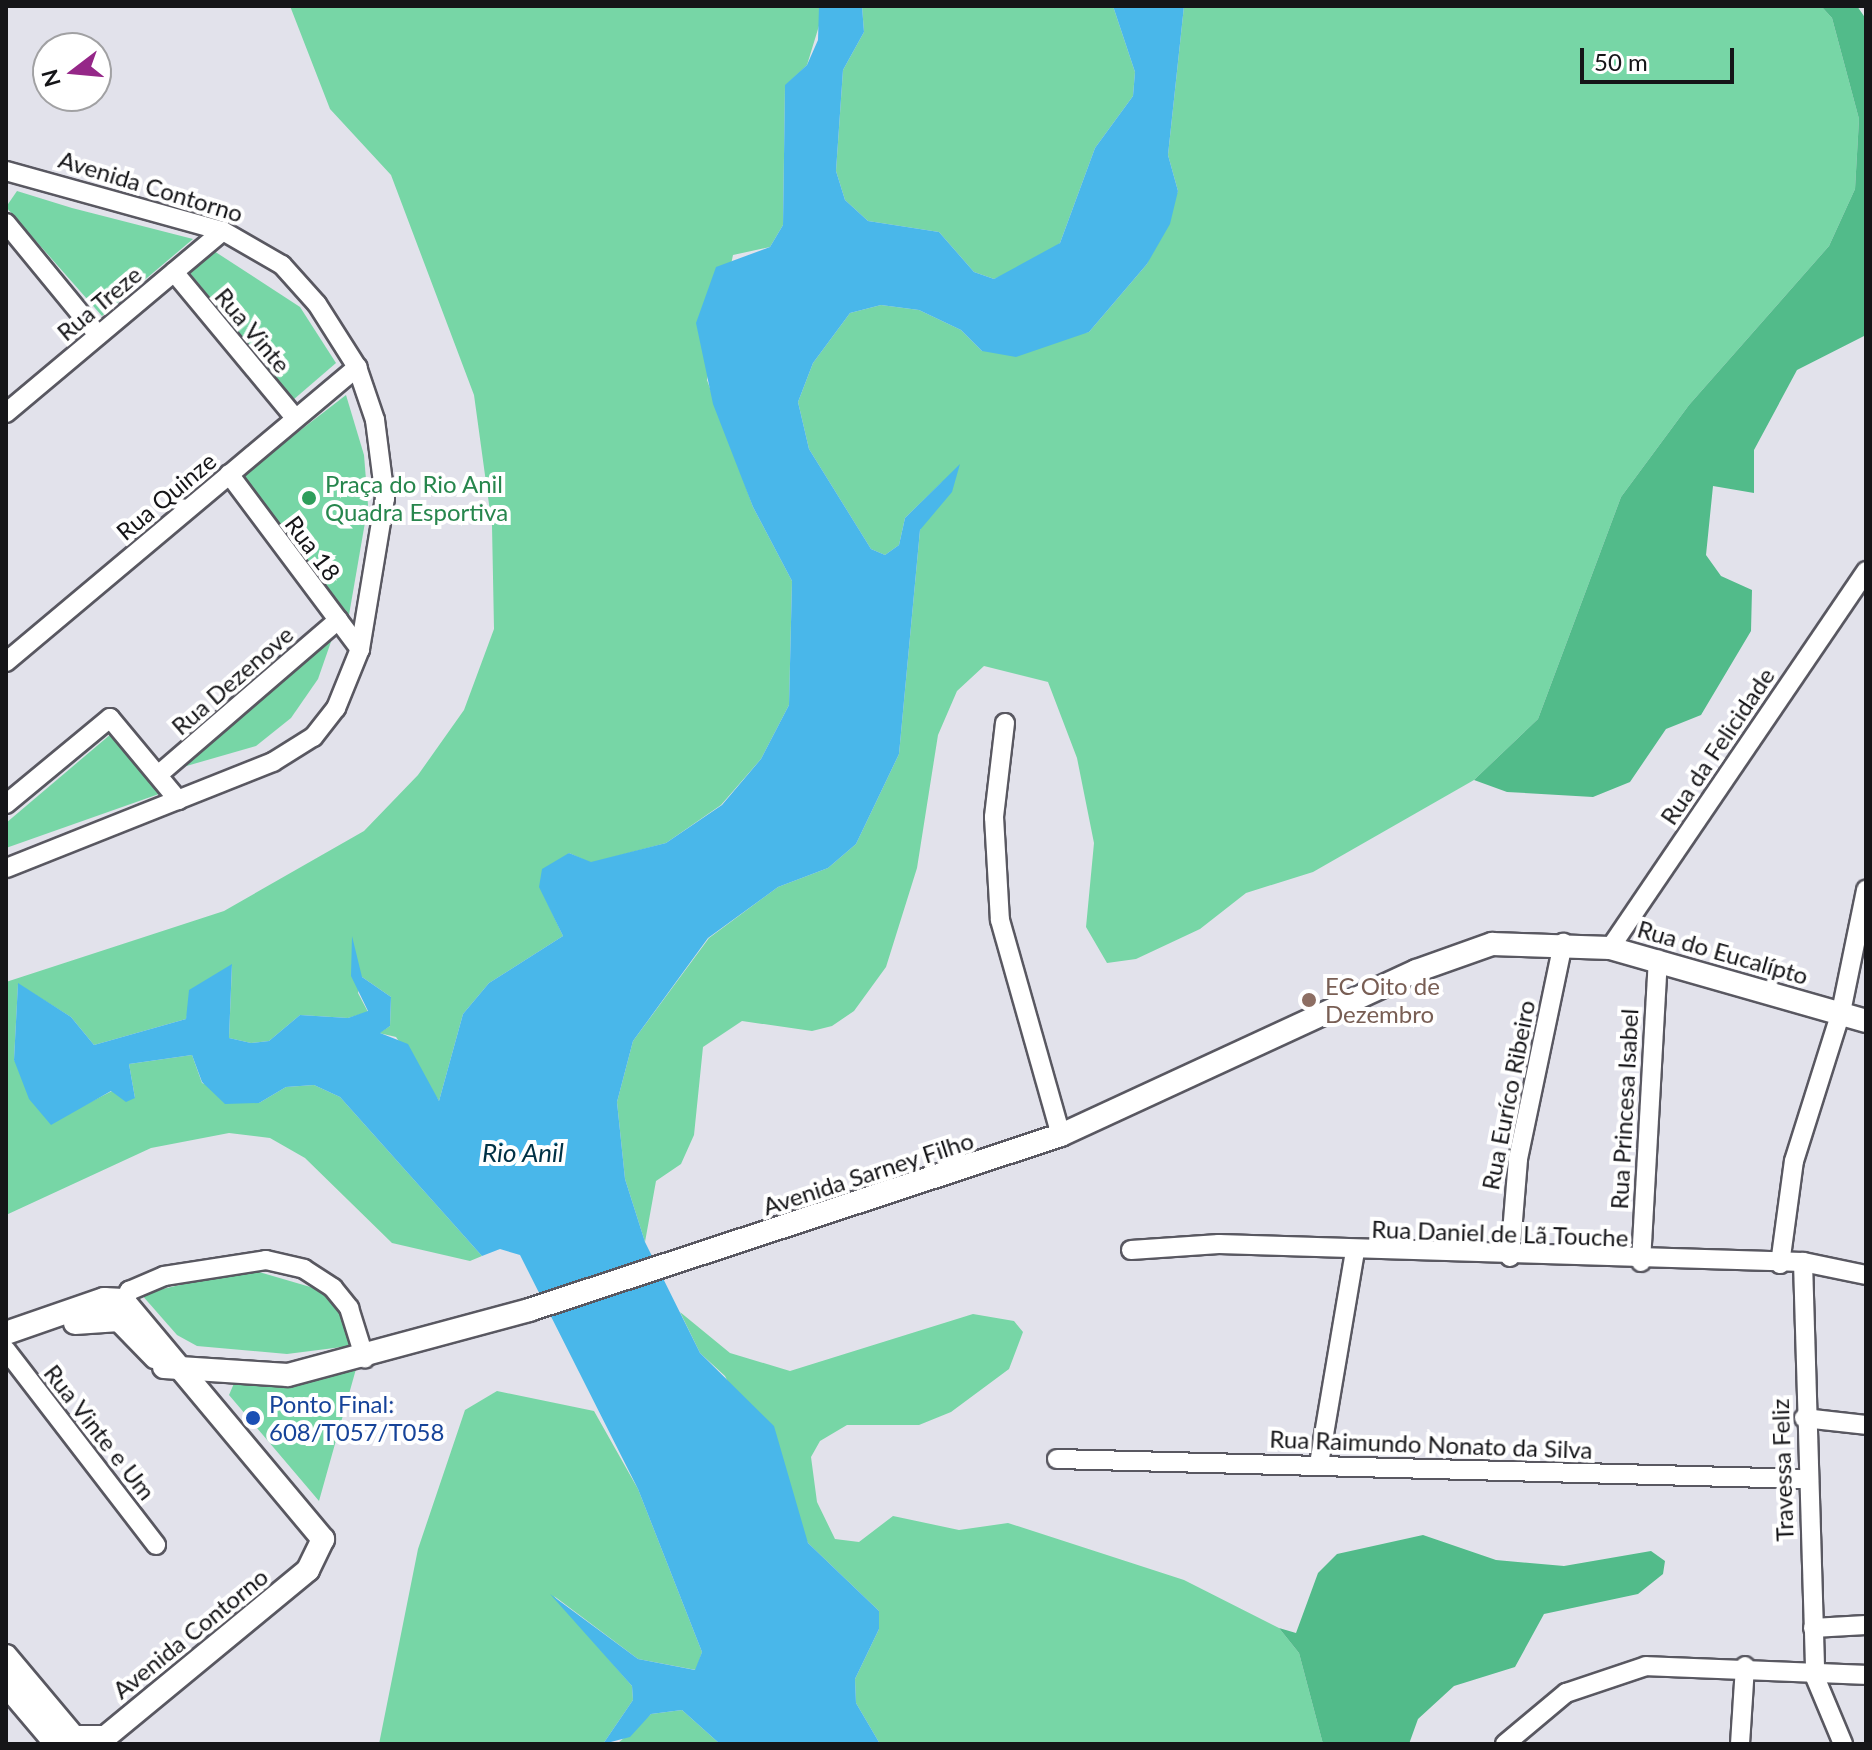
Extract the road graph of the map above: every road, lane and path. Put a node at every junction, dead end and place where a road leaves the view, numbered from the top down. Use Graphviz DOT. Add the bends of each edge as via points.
graph roads {
  1 [pos="7,173"];
  2 [pos="6,223"];
  3 [pos="223,231"];
  4 [pos="174,272"];
  5 [pos="98,335"];
  6 [pos="357,367"];
  7 [pos="6,413"];
  8 [pos="295,418"];
  9 [pos="229,474"];
  10 [pos="1866,571"];
  11 [pos="338,620"];
  12 [pos="360,649"];
  13 [pos="6,662"];
  14 [pos="1005,723"];
  15 [pos="158,775"];
  16 [pos="178,800"];
  17 [pos="6,804"];
  18 [pos="6,868"];
  19 [pos="1866,890"];
  20 [pos="1563,943"];
  21 [pos="1610,948"];
  22 [pos="1658,959"];
  23 [pos="1841,1012"];
  24 [pos="1866,1021"];
  25 [pos="1061,1135"];
  26 [pos="1131,1250"];
  27 [pos="1355,1252"];
  28 [pos="1510,1257"];
  29 [pos="1641,1262"];
  30 [pos="1803,1262"];
  31 [pos="1780,1264"];
  32 [pos="1866,1275"];
  33 [pos="121,1310"];
  34 [pos="6,1333"];
  35 [pos="6,1349"];
  36 [pos="365,1359"];
  37 [pos="175,1368"];
  38 [pos="1804,1418"];
  39 [pos="1866,1425"];
  40 [pos="1057,1459"];
  41 [pos="1319,1464"];
  42 [pos="1804,1479"];
  43 [pos="156,1545"];
  44 [pos="1866,1625"];
  45 [pos="1813,1628"];
  46 [pos="6,1656"];
  47 [pos="1745,1666"];
  48 [pos="1866,1675"];
  49 [pos="1815,1677"];
  50 [pos="6,1685"];
  51 [pos="110,1739"];
  52 [pos="56,1744"];
  53 [pos="1505,1744"];
  54 [pos="1740,1744"];
  55 [pos="1843,1744"];
  1 -- 3 [label="street, Avenida Contorno"];
  2 -- 5 [label="street"];
  3 -- 4 [label="street, Rua Treze"];
  3 -- 6 [label="street, Avenida Contorno" via="265,252 300,283"];
  4 -- 5 [label="street, Rua Treze"];
  4 -- 8 [label="street, Rua Vinte"];
  5 -- 7 [label="street, Rua Treze"];
  6 -- 8 [label="street, Rua Quinze"];
  6 -- 12 [label="street, Avenida Contorno" via="375,420 385,498"];
  8 -- 9 [label="street, Rua Quinze"];
  9 -- 11 [label="street, Rua 18"];
  9 -- 13 [label="street, Rua Quinze"];
  10 -- 21 [label="street, Rua da Felicidade"];
  11 -- 12 [label="street, Rua 18"];
  11 -- 15 [label="street, Rua Dezenove"];
  12 -- 16 [label="street, Avenida Contorno" via="336,708 313,737"];
  14 -- 25 [label="street" via="994,817 1000,920"];
  15 -- 16 [label="street"];
  15 -- 17 [label="street" via="110,718"];
  16 -- 18 [label="street, Avenida Contorno"];
  19 -- 23 [label="street"];
  20 -- 21 [label="street, Rua do Eucalípto"];
  20 -- 25 [label="street, Avenida Sarney Filho" via="1464,951"];
  20 -- 28 [label="street, Rua Euríco Ribeiro" via="1518,1159"];
  21 -- 22 [label="street, Rua do Eucalípto"];
  22 -- 23 [label="street, Rua do Eucalípto"];
  22 -- 29 [label="street, Rua Princesa Isabel"];
  23 -- 24 [label="street, Rua do Eucalípto"];
  23 -- 31 [label="street" via="1794,1161"];
  25 -- 36 [label="street, Avenida Sarney Filho"];
  26 -- 27 [label="street, Rua Daniel de Lã Touche" via="1219,1244"];
  27 -- 28 [label="street, Rua Daniel de Lã Touche"];
  27 -- 41 [label="street"];
  28 -- 29 [label="street, Rua Daniel de Lã Touche"];
  29 -- 31 [label="street, Rua Daniel de Lã Touche"];
  30 -- 31 [label="street, Rua Daniel de Lã Touche"];
  30 -- 32 [label="street, Rua Daniel de Lã Touche"];
  30 -- 38 [label="street, Travessa Feliz"];
  33 -- 34 [label="street" via="104,1299"];
  33 -- 35 [label="street"];
  33 -- 36 [label="street" via="139,1286 211,1265 285,1263 333,1288 349,1308"];
  33 -- 37 [label="street, Avenida Contorno"];
  35 -- 43 [label="street, Rua Vinte e Um"];
  36 -- 37 [label="street, Avenida Sarney Filho" via="273,1376"];
  37 -- 51 [label="street, Avenida Contorno" via="307,1536 308,1570"];
  38 -- 39 [label="street"];
  38 -- 42 [label="street, Travessa Feliz"];
  40 -- 41 [label="street, Rua Raimundo Nonato da Silva"];
  41 -- 42 [label="street, Rua Raimundo Nonato da Silva"];
  42 -- 45 [label="street, Travessa Feliz"];
  44 -- 45 [label="street"];
  45 -- 49 [label="street, Travessa Feliz"];
  46 -- 51 [label="street, Avenida Contorno" via="74,1737"];
  47 -- 49 [label="street"];
  47 -- 53 [label="street" via="1646,1666 1614,1674 1566,1693"];
  47 -- 54 [label="street"];
  48 -- 49 [label="street"];
  49 -- 55 [label="street"];
  50 -- 52 [label="street"];
}
